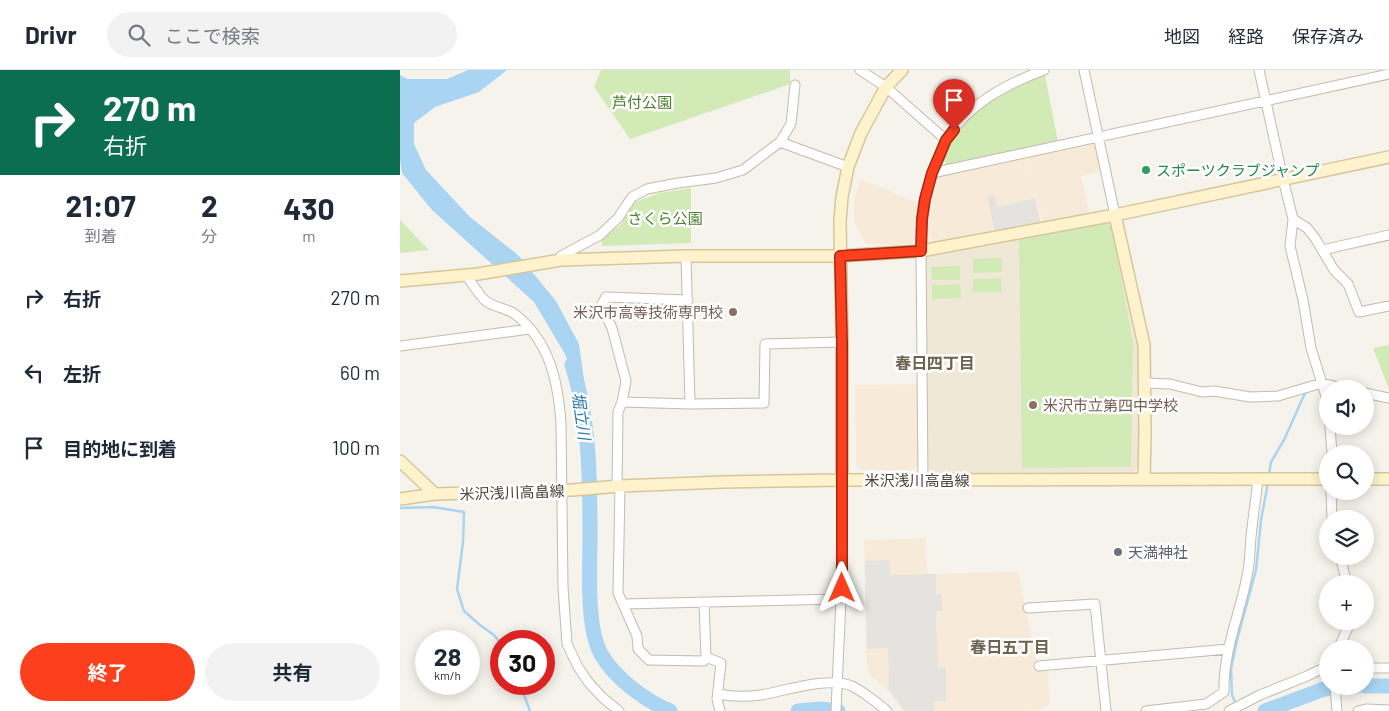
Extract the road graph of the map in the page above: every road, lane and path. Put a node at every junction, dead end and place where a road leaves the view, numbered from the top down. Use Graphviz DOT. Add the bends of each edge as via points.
graph roads {
  1 [pos="860,70"];
  2 [pos="902,70"];
  3 [pos="1044,70"];
  4 [pos="1084,70"];
  5 [pos="1259,70"];
  6 [pos="1389,74"];
  7 [pos="795,85"];
  8 [pos="886,87"];
  9 [pos="1266,101"];
  10 [pos="1099,138"];
  11 [pos="946,140"];
  12 [pos="780,142"];
  13 [pos="1389,157"];
  14 [pos="848,167"];
  15 [pos="932,173"];
  16 [pos="1283,179"];
  17 [pos="1115,215"];
  18 [pos="1293,219"];
  19 [pos="1389,235"];
  20 [pos="1322,250"];
  21 [pos="921,251"];
  22 [pos="686,256"];
  23 [pos="840,256"];
  24 [pos="562,260"];
  25 [pos="466,275"];
  26 [pos="400,282"];
  27 [pos="688,300"];
  28 [pos="1389,306"];
  29 [pos="530,329"];
  30 [pos="842,342"];
  31 [pos="400,346"];
  32 [pos="1321,380"];
  33 [pos="1145,384"];
  34 [pos="1319,385"];
  35 [pos="1374,395"];
  36 [pos="1389,398"];
  37 [pos="622,402"];
  38 [pos="690,404"];
  39 [pos="400,461"];
  40 [pos="1144,479"];
  41 [pos="1258,479"];
  42 [pos="1319,479"];
  43 [pos="1374,479"];
  44 [pos="1389,479"];
  45 [pos="842,480"];
  46 [pos="923,480"];
  47 [pos="618,486"];
  48 [pos="567,490"];
  49 [pos="435,494"];
  50 [pos="400,500"];
  51 [pos="841,599"];
  52 [pos="704,602"];
  53 [pos="623,604"];
  54 [pos="1028,608"];
  55 [pos="1228,649"];
  56 [pos="706,657"];
  57 [pos="1101,662"];
  58 [pos="1039,666"];
  59 [pos="1374,668"];
  60 [pos="1389,668"];
  61 [pos="1319,670"];
  62 [pos="837,682"];
  63 [pos="1336,695"];
  64 [pos="718,697"];
  65 [pos="1389,710"];
  66 [pos="619,711"];
  67 [pos="720,711"];
  68 [pos="836,711"];
  69 [pos="887,711"];
  70 [pos="1106,711"];
  71 [pos="1146,711"];
  72 [pos="1229,711"];
  73 [pos="1337,711"];
  74 [pos="1358,711"];
  1 -- 8 [label="street"];
  2 -- 8 [label="street"];
  3 -- 11 [label="street" via="1007,86 978,105"];
  4 -- 10 [label="street"];
  5 -- 9 [label="street"];
  6 -- 9 [label="street"];
  7 -- 12 [label="street" via="791,124"];
  8 -- 11 [label="street"];
  8 -- 14 [label="street" via="861,133"];
  9 -- 10 [label="street"];
  9 -- 16 [label="street"];
  10 -- 15 [label="street"];
  10 -- 17 [label="street"];
  11 -- 15 [label="street"];
  12 -- 14 [label="street"];
  12 -- 24 [label="street" via="743,170 716,178 647,189 632,197 618,218 600,235 561,256"];
  13 -- 16 [label="street"];
  14 -- 23 [label="street" via="840,213"];
  15 -- 21 [label="street" via="922,219"];
  16 -- 17 [label="street"];
  16 -- 18 [label="street"];
  17 -- 21 [label="street"];
  17 -- 33 [label="street" via="1144,345"];
  18 -- 20 [label="street" via="1307,228"];
  18 -- 32 [label="street" via="1290,246"];
  19 -- 20 [label="street"];
  20 -- 28 [label="street" via="1334,270 1348,284 1359,312"];
  21 -- 23 [label="street"];
  21 -- 46 [label="street"];
  22 -- 23 [label="street"];
  22 -- 24 [label="street"];
  22 -- 27 [label="street"];
  23 -- 30 [label="street"];
  24 -- 25 [label="street"];
  25 -- 26 [label="street"];
  25 -- 29 [label="street" via="487,302 515,314"];
  27 -- 37 [label="street" via="606,297 602,306 612,328 626,381"];
  27 -- 38 [label="street"];
  29 -- 31 [label="street"];
  29 -- 48 [label="street" via="547,356 555,377"];
  30 -- 38 [label="street" via="765,344 764,403"];
  30 -- 45 [label="street"];
  33 -- 34 [label="street" via="1170,384 1202,392 1250,397 1278,396"];
  33 -- 40 [label="street"];
  35 -- 36 [label="street"];
  37 -- 38 [label="street"];
  37 -- 47 [label="street" via="618,412"];
  39 -- 49 [label="street"];
  40 -- 41 [label="street, 米沢浅川高畠線"];
  40 -- 46 [label="street, 米沢浅川高畠線"];
  41 -- 42 [label="street, 米沢浅川高畠線"];
  41 -- 55 [label="street" via="1249,570"];
  43 -- 44 [label="street"];
  45 -- 46 [label="street, 米沢浅川高畠線"];
  45 -- 47 [label="street, 米沢浅川高畠線"];
  45 -- 51 [label="street"];
  47 -- 48 [label="street, 米沢浅川高畠線"];
  47 -- 53 [label="street" via="618,593"];
  48 -- 49 [label="street, 米沢浅川高畠線"];
  48 -- 66 [label="street" via="563,587 566,644 589,683"];
  49 -- 50 [label="street, 米沢浅川高畠線"];
  51 -- 52 [label="street"];
  51 -- 62 [label="street"];
  52 -- 53 [label="street"];
  52 -- 56 [label="street"];
  53 -- 56 [label="street" via="637,636 638,649 649,660 704,661"];
  54 -- 57 [label="street" via="1095,604"];
  55 -- 57 [label="street"];
  55 -- 71 [label="street" via="1224,692 1206,704"];
  56 -- 64 [label="street" via="721,663"];
  57 -- 58 [label="street"];
  57 -- 70 [label="street"];
  59 -- 60 [label="street"];
  61 -- 72 [label="street"];
  62 -- 64 [label="street" via="760,695"];
  62 -- 68 [label="street"];
  62 -- 69 [label="street" via="852,686"];
  63 -- 73 [label="street"];
  64 -- 67 [label="street"];
  65 -- 74 [label="street"];
}
